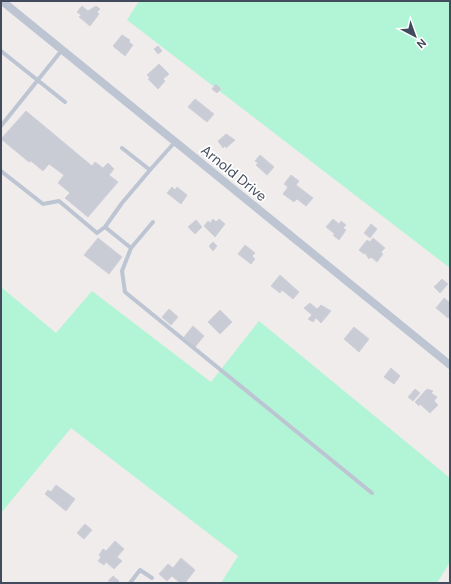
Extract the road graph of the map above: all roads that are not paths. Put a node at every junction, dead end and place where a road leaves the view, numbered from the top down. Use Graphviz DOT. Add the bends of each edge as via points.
graph roads {
  1 [pos="2,1"];
  2 [pos="62,50"];
  3 [pos="1,51"];
  4 [pos="37,81"];
  5 [pos="65,102"];
  6 [pos="1,126"];
  7 [pos="175,142"];
  8 [pos="122,148"];
  9 [pos="150,170"];
  10 [pos="1,171"];
  11 [pos="153,222"];
  12 [pos="105,226"];
  13 [pos="131,248"];
  14 [pos="450,365"];
  15 [pos="372,493"];
  16 [pos="152,578"];
  17 [pos="130,583"];
  1 -- 2 [label="street, Arnold Drive"];
  2 -- 4 [label="lane"];
  2 -- 7 [label="street, Arnold Drive"];
  3 -- 4 [label="lane"];
  4 -- 5 [label="lane"];
  4 -- 6 [label="lane"];
  7 -- 9 [label="lane"];
  7 -- 14 [label="street, Arnold Drive"];
  8 -- 9 [label="lane"];
  9 -- 12 [label="lane"];
  10 -- 12 [label="lane" via="43,204 59,201 97,233"];
  11 -- 13 [label="lane"];
  12 -- 13 [label="lane"];
  13 -- 15 [label="lane" via="122,271 125,292"];
  16 -- 17 [label="lane" via="140,570"];
}
